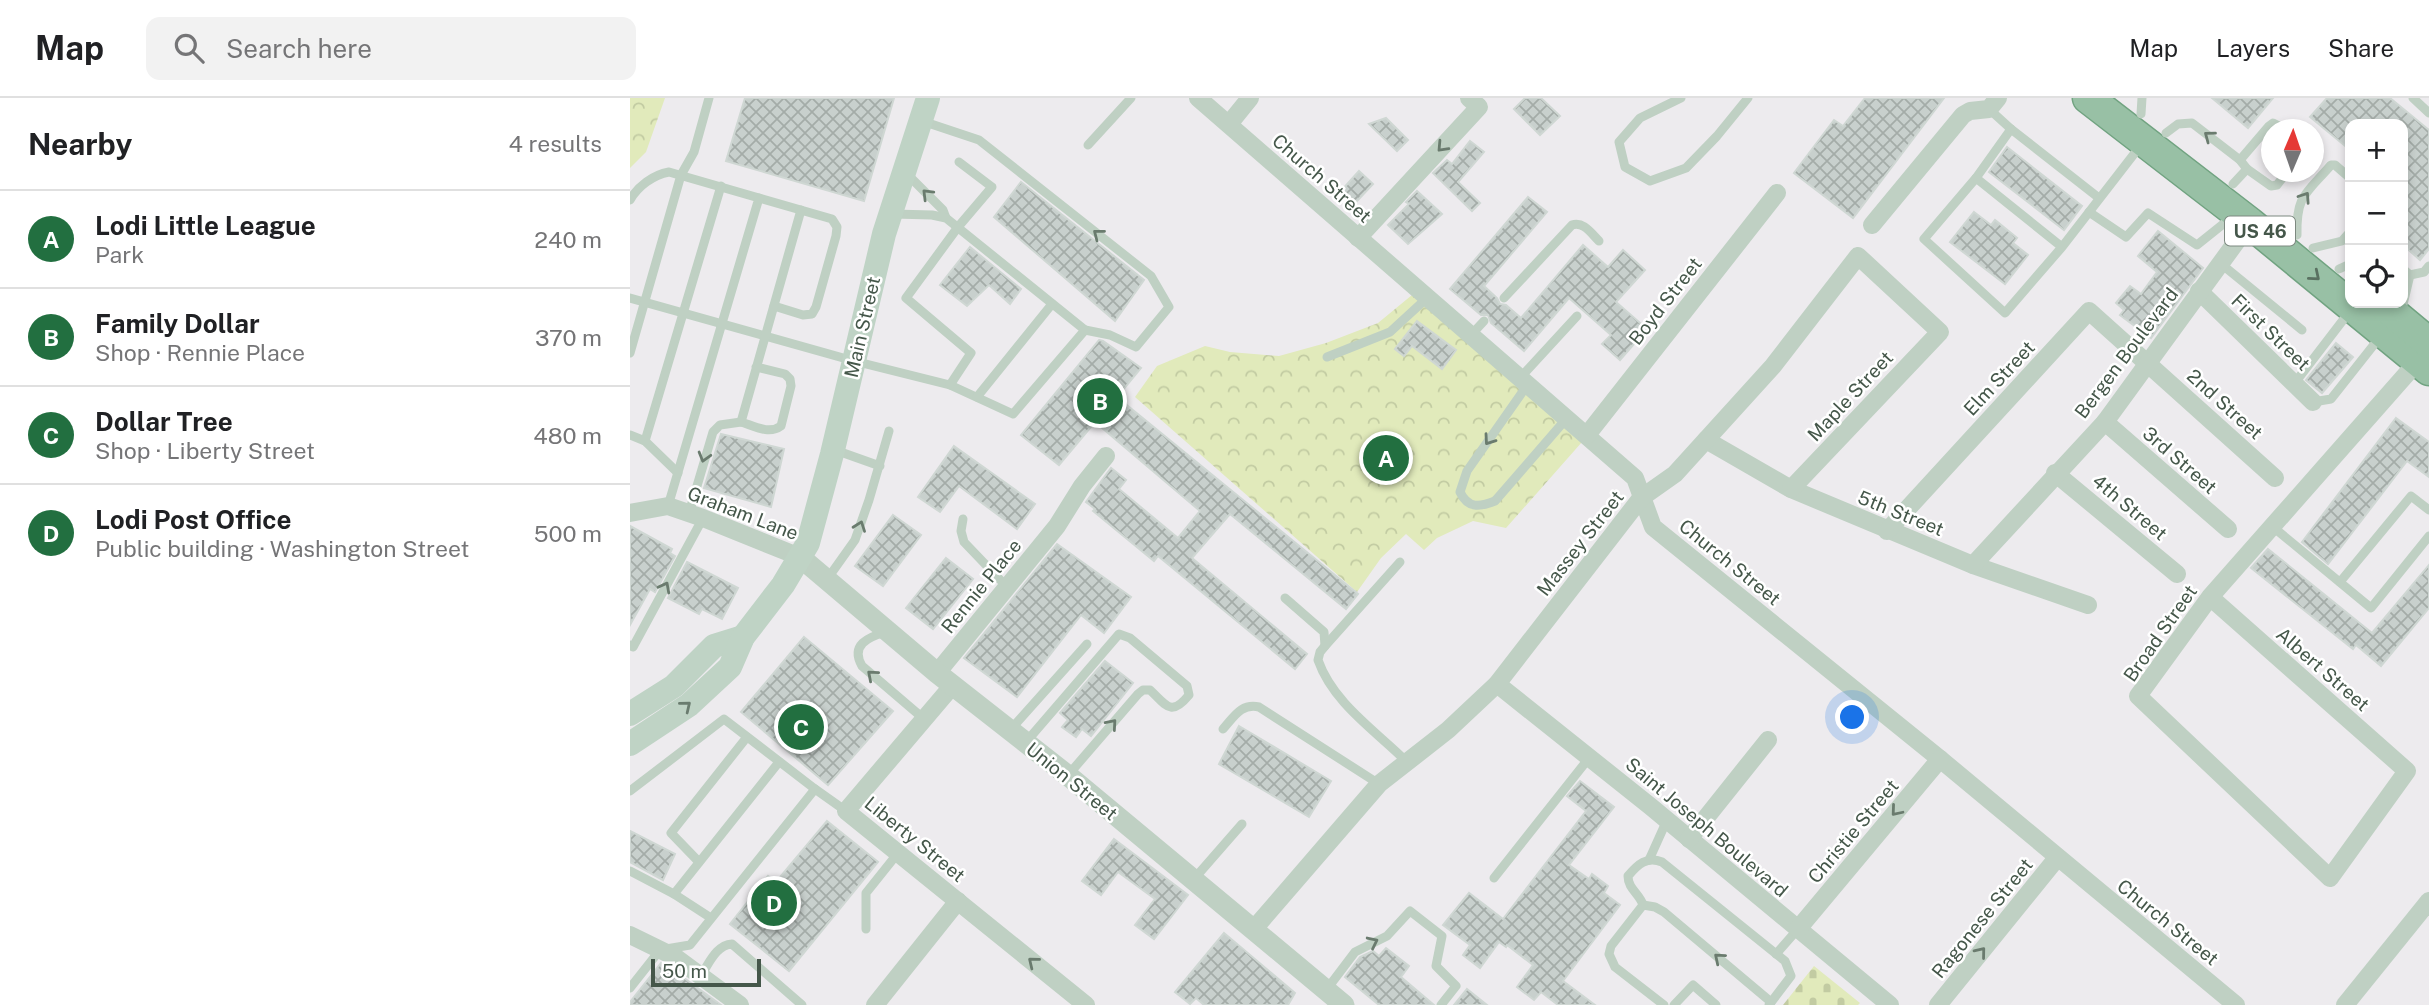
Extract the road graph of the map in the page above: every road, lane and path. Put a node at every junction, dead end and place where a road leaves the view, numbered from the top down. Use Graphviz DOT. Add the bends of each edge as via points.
graph roads {
  1 [pos="709,98"];
  2 [pos="1131,98"];
  3 [pos="1198,98"];
  4 [pos="1250,98"];
  5 [pos="1469,98"];
  6 [pos="1681,98"];
  7 [pos="1748,98"];
  8 [pos="2088,98"];
  9 [pos="2413,98"];
  10 [pos="1994,103"];
  11 [pos="924,109"];
  12 [pos="2429,113"];
  13 [pos="2142,117"];
  14 [pos="1229,124"];
  15 [pos="2011,129"];
  16 [pos="2261,144"];
  17 [pos="1088,145"];
  18 [pos="959,162"];
  19 [pos="904,171"];
  20 [pos="2345,174"];
  21 [pos="681,175"];
  22 [pos="1976,178"];
  23 [pos="2279,182"];
  24 [pos="721,186"];
  25 [pos="2241,190"];
  26 [pos="1777,193"];
  27 [pos="759,198"];
  28 [pos="2099,198"];
  29 [pos="630,200"];
  30 [pos="801,210"];
  31 [pos="2089,212"];
  32 [pos="890,214"];
  33 [pos="946,218"];
  34 [pos="1872,225"];
  35 [pos="958,227"];
  36 [pos="1358,238"];
  37 [pos="2345,239"];
  38 [pos="1599,241"];
  39 [pos="2305,241"];
  40 [pos="2062,247"];
  41 [pos="2220,263"];
  42 [pos="2429,266"];
  43 [pos="2408,272"];
  44 [pos="2345,278"];
  45 [pos="2345,279"];
  46 [pos="2199,291"];
  47 [pos="630,298"];
  48 [pos="1427,298"];
  49 [pos="1504,298"];
  50 [pos="644,302"];
  51 [pos="1052,303"];
  52 [pos="774,306"];
  53 [pos="2355,308"];
  54 [pos="2361,308"];
  55 [pos="2377,308"];
  56 [pos="684,313"];
  57 [pos="1577,316"];
  58 [pos="1484,321"];
  59 [pos="722,324"];
  60 [pos="1085,330"];
  61 [pos="2302,330"];
  62 [pos="1940,332"];
  63 [pos="1471,335"];
  64 [pos="765,336"];
  65 [pos="630,354"];
  66 [pos="1327,357"];
  67 [pos="2425,358"];
  68 [pos="854,361"];
  69 [pos="2147,363"];
  70 [pos="757,366"];
  71 [pos="1524,381"];
  72 [pos="950,384"];
  73 [pos="2294,384"];
  74 [pos="977,397"];
  75 [pos="2313,402"];
  76 [pos="1567,418"];
  77 [pos="741,422"];
  78 [pos="2105,422"];
  79 [pos="890,431"];
  80 [pos="630,435"];
  81 [pos="1587,435"];
  82 [pos="1706,440"];
  83 [pos="645,441"];
  84 [pos="833,450"];
  85 [pos="1106,456"];
  86 [pos="880,466"];
  87 [pos="678,473"];
  88 [pos="2056,473"];
  89 [pos="2274,478"];
  90 [pos="1791,489"];
  91 [pos="1641,498"];
  92 [pos="668,506"];
  93 [pos="2429,510"];
  94 [pos="630,513"];
  95 [pos="696,515"];
  96 [pos="963,519"];
  97 [pos="2273,527"];
  98 [pos="2228,529"];
  99 [pos="1888,531"];
  100 [pos="2429,536"];
  101 [pos="800,557"];
  102 [pos="1400,562"];
  103 [pos="1973,565"];
  104 [pos="2177,575"];
  105 [pos="827,580"];
  106 [pos="2340,582"];
  107 [pos="1007,587"];
  108 [pos="2210,597"];
  109 [pos="1285,598"];
  110 [pos="2088,605"];
  111 [pos="888,631"];
  112 [pos="743,637"];
  113 [pos="1087,644"];
  114 [pos="632,646"];
  115 [pos="1325,646"];
  116 [pos="945,679"];
  117 [pos="1497,684"];
  118 [pos="630,714"];
  119 [pos="923,719"];
  120 [pos="1223,729"];
  121 [pos="1018,736"];
  122 [pos="747,737"];
  123 [pos="1768,740"];
  124 [pos="630,744"];
  125 [pos="1589,758"];
  126 [pos="1940,759"];
  127 [pos="779,761"];
  128 [pos="1407,762"];
  129 [pos="2407,771"];
  130 [pos="1068,776"];
  131 [pos="1379,784"];
  132 [pos="815,789"];
  133 [pos="630,791"];
  134 [pos="846,811"];
  135 [pos="1667,820"];
  136 [pos="1242,824"];
  137 [pos="1689,839"];
  138 [pos="898,853"];
  139 [pos="2057,858"];
  140 [pos="1649,860"];
  141 [pos="699,862"];
  142 [pos="630,870"];
  143 [pos="1494,878"];
  144 [pos="1193,880"];
  145 [pos="674,894"];
  146 [pos="958,901"];
  147 [pos="2429,901"];
  148 [pos="1643,905"];
  149 [pos="711,918"];
  150 [pos="866,929"];
  151 [pos="1798,929"];
  152 [pos="1253,930"];
  153 [pos="630,935"];
  154 [pos="660,950"];
  155 [pos="1776,954"];
  156 [pos="701,975"];
  157 [pos="630,988"];
  158 [pos="1326,990"];
  159 [pos="1879,1002"];
  160 [pos="1770,1004"];
  161 [pos="740,1005"];
  162 [pos="802,1005"];
  163 [pos="875,1005"];
  164 [pos="1086,1005"];
  165 [pos="1344,1005"];
  166 [pos="1441,1005"];
  167 [pos="1664,1005"];
  168 [pos="1674,1005"];
  169 [pos="1716,1005"];
  170 [pos="1938,1005"];
  171 [pos="2236,1005"];
  172 [pos="2345,1005"];
  1 -- 21 [label="lane" via="694,152"];
  2 -- 17 [label="lane"];
  3 -- 14 [label="street, Church Street"];
  4 -- 14 [label="street"];
  5 -- 36 [label="street, one-way" via="1479,107"];
  6 -- 7 [label="lane" via="1640,118 1619,142 1625,167 1650,181 1686,168"];
  8 -- 13 [label="highway, US 46"];
  9 -- 12 [label="lane"];
  10 -- 15 [label="lane"];
  10 -- 34 [label="street" via="1963,115"];
  11 -- 19 [label="main road, Main Street"];
  60 -- 11 [label="lane, one-way" via="1136,347 1169,307 1151,276 979,140"];
  13 -- 25 [label="highway, US 46"];
  25 -- 13 [label="lane, one-way" via="2192,123"];
  13 -- 28 [label="lane"];
  14 -- 36 [label="street, Church Street"];
  15 -- 22 [label="lane"];
  15 -- 28 [label="lane"];
  16 -- 25 [label="lane"];
  18 -- 35 [label="lane" via="992,187"];
  19 -- 32 [label="main road, Main Street"];
  33 -- 19 [label="lane, one-way"];
  39 -- 20 [label="lane, one-way" via="2297,212 2301,200 2331,165"];
  21 -- 24 [label="lane"];
  21 -- 29 [label="lane" via="659,174"];
  21 -- 50 [label="lane"];
  22 -- 40 [label="lane"];
  22 -- 40 [label="lane" via="1924,239 2006,313"];
  23 -- 25 [label="lane"];
  24 -- 27 [label="lane"];
  24 -- 56 [label="lane"];
  25 -- 31 [label="lane" via="2197,245 2148,213 2126,237"];
  25 -- 39 [label="highway, US 46"];
  25 -- 41 [label="street, Bergen Boulevard"];
  25 -- 45 [label="highway, US 46, one-way"];
  26 -- 81 [label="street, Boyd Street"];
  27 -- 30 [label="lane"];
  27 -- 59 [label="lane"];
  28 -- 31 [label="lane"];
  30 -- 52 [label="lane"];
  30 -- 52 [label="lane" via="832,219 837,227 823,284 811,314"];
  31 -- 40 [label="lane"];
  32 -- 33 [label="lane"];
  32 -- 68 [label="main road, Main Street"];
  33 -- 35 [label="lane"];
  35 -- 51 [label="lane"];
  35 -- 72 [label="lane" via="906,298 971,353"];
  36 -- 48 [label="street, Church Street"];
  37 -- 39 [label="lane"];
  38 -- 49 [label="lane" via="1584,226 1572,225"];
  39 -- 44 [label="highway, US 46"];
  41 -- 46 [label="street, Bergen Boulevard"];
  41 -- 61 [label="lane"];
  42 -- 43 [label="lane" via="2424,272"];
  46 -- 69 [label="street, Bergen Boulevard"];
  46 -- 73 [label="street, First Street"];
  47 -- 50 [label="lane"];
  48 -- 63 [label="street, Church Street"];
  48 -- 66 [label="lane" via="1390,332"];
  50 -- 56 [label="lane"];
  50 -- 65 [label="lane"];
  51 -- 60 [label="lane"];
  51 -- 74 [label="lane"];
  52 -- 64 [label="lane"];
  53 -- 73 [label="lane"];
  54 -- 75 [label="lane" via="2331,399"];
  55 -- 67 [label="highway, US 46"];
  56 -- 59 [label="lane"];
  56 -- 83 [label="lane"];
  57 -- 71 [label="lane"];
  58 -- 63 [label="lane"];
  59 -- 64 [label="lane"];
  59 -- 87 [label="lane"];
  60 -- 74 [label="lane" via="1013,414"];
  62 -- 82 [label="street, Massey Street" via="1858,256 1773,366"];
  62 -- 90 [label="street, Maple Street"];
  63 -- 71 [label="street, Church Street"];
  64 -- 68 [label="lane"];
  64 -- 70 [label="lane"];
  67 -- 97 [label="street, Broad Street"];
  68 -- 72 [label="lane"];
  68 -- 84 [label="main road, Main Street"];
  69 -- 78 [label="street, Bergen Boulevard"];
  69 -- 89 [label="street, 2nd Street"];
  69 -- 99 [label="street, Elm Street" via="2089,311"];
  70 -- 77 [label="lane"];
  70 -- 77 [label="lane" via="790,379 781,426 769,431"];
  71 -- 76 [label="street, Church Street"];
  71 -- 76 [label="lane, one-way" via="1467,471 1462,482 1464,500 1473,506 1495,501"];
  72 -- 74 [label="lane"];
  73 -- 75 [label="street, First Street"];
  76 -- 81 [label="street, Church Street"];
  77 -- 95 [label="lane, one-way" via="720,425 713,432"];
  78 -- 88 [label="street, Bergen Boulevard"];
  78 -- 98 [label="street, 3rd Street"];
  79 -- 86 [label="lane"];
  80 -- 83 [label="lane"];
  81 -- 91 [label="street, Church Street" via="1635,478"];
  82 -- 90 [label="street, 5th Street"];
  82 -- 91 [label="street, Massey Street" via="1675,474"];
  83 -- 87 [label="lane"];
  84 -- 86 [label="lane"];
  84 -- 101 [label="main road, Main Street" via="808,543"];
  85 -- 107 [label="street, Rennie Place"];
  105 -- 86 [label="lane, one-way" via="855,540"];
  87 -- 92 [label="lane"];
  88 -- 103 [label="street, Bergen Boulevard"];
  88 -- 104 [label="street, 4th Street"];
  90 -- 99 [label="street, 5th Street"];
  91 -- 117 [label="street, Massey Street"];
  91 -- 126 [label="street, Church Street" via="1653,527"];
  92 -- 94 [label="street, Graham Lane"];
  92 -- 95 [label="street, Graham Lane"];
  93 -- 106 [label="lane" via="2411,496"];
  95 -- 101 [label="street, Graham Lane"];
  114 -- 95 [label="lane, one-way"];
  96 -- 107 [label="lane" via="964,542"];
  97 -- 106 [label="lane"];
  97 -- 108 [label="street, Broad Street"];
  99 -- 103 [label="street, 5th Street"];
  100 -- 106 [label="lane" via="2371,608"];
  101 -- 105 [label="street, Union Street"];
  101 -- 112 [label="main road, Main Street"];
  102 -- 115 [label="lane"];
  103 -- 110 [label="street, 5th Street"];
  105 -- 111 [label="street, Union Street"];
  107 -- 116 [label="street, Rennie Place"];
  108 -- 129 [label="street, Albert Street"];
  108 -- 129 [label="street, Broad Street" via="2138,696 2330,878"];
  109 -- 115 [label="lane" via="1324,632"];
  111 -- 116 [label="street, Union Street"];
  119 -- 111 [label="lane, one-way" via="858,659 866,639"];
  112 -- 118 [label="main road" via="714,646 674,686"];
  124 -- 112 [label="main road, Main Street, one-way" via="689,705 730,667"];
  113 -- 121 [label="lane"];
  115 -- 128 [label="lane" via="1318,660 1332,687"];
  116 -- 119 [label="street, Liberty Street"];
  116 -- 121 [label="street, Union Street"];
  117 -- 125 [label="street, Saint Joseph Boulevard"];
  117 -- 128 [label="street, Massey Street"];
  119 -- 134 [label="street, Liberty Street"];
  120 -- 131 [label="lane" via="1242,708 1259,707"];
  121 -- 130 [label="street, Union Street"];
  130 -- 121 [label="lane, one-way" via="1143,690 1150,690 1174,708 1189,695 1187,685 1119,634"];
  122 -- 127 [label="lane"];
  122 -- 133 [label="lane" via="724,719"];
  122 -- 141 [label="lane" via="671,833"];
  123 -- 137 [label="street"];
  125 -- 135 [label="street, Saint Joseph Boulevard"];
  125 -- 143 [label="lane"];
  126 -- 139 [label="street, Church Street"];
  126 -- 151 [label="street, Christie Street, one-way"];
  127 -- 132 [label="lane"];
  127 -- 141 [label="lane"];
  128 -- 131 [label="street, Massey Street"];
  130 -- 144 [label="street, Union Street"];
  131 -- 152 [label="street, Massey Street"];
  132 -- 134 [label="lane"];
  132 -- 149 [label="lane"];
  134 -- 138 [label="street, Liberty Street"];
  135 -- 137 [label="street, Saint Joseph Boulevard"];
  135 -- 140 [label="lane"];
  136 -- 144 [label="lane"];
  137 -- 151 [label="street, Saint Joseph Boulevard"];
  138 -- 146 [label="street, Liberty Street"];
  138 -- 150 [label="lane" via="866,894"];
  170 -- 139 [label="street, Ragonese Street, one-way"];
  139 -- 171 [label="street, Church Street"];
  140 -- 148 [label="lane" via="1629,876"];
  140 -- 155 [label="lane" via="1662,862"];
  141 -- 145 [label="lane"];
  142 -- 145 [label="lane"];
  144 -- 152 [label="street, Union Street"];
  145 -- 149 [label="lane"];
  146 -- 163 [label="street"];
  164 -- 146 [label="street, Liberty Street, one-way"];
  147 -- 172 [label="street"];
  160 -- 148 [label="lane, one-way" via="1664,912"];
  148 -- 167 [label="lane" via="1609,954 1615,967"];
  149 -- 154 [label="lane" via="690,945"];
  151 -- 155 [label="lane"];
  151 -- 159 [label="street, Saint Joseph Boulevard"];
  152 -- 158 [label="street, Union Street"];
  153 -- 154 [label="street"];
  154 -- 156 [label="street"];
  154 -- 157 [label="lane"];
  155 -- 160 [label="lane" via="1791,976"];
  156 -- 161 [label="street"];
  156 -- 162 [label="lane" via="718,951 732,944"];
  158 -- 165 [label="street, Union Street"];
  158 -- 166 [label="lane, one-way" via="1355,952 1387,936 1410,911 1442,936 1436,966 1457,986"];
  168 -- 169 [label="lane" via="1693,985"];
}
